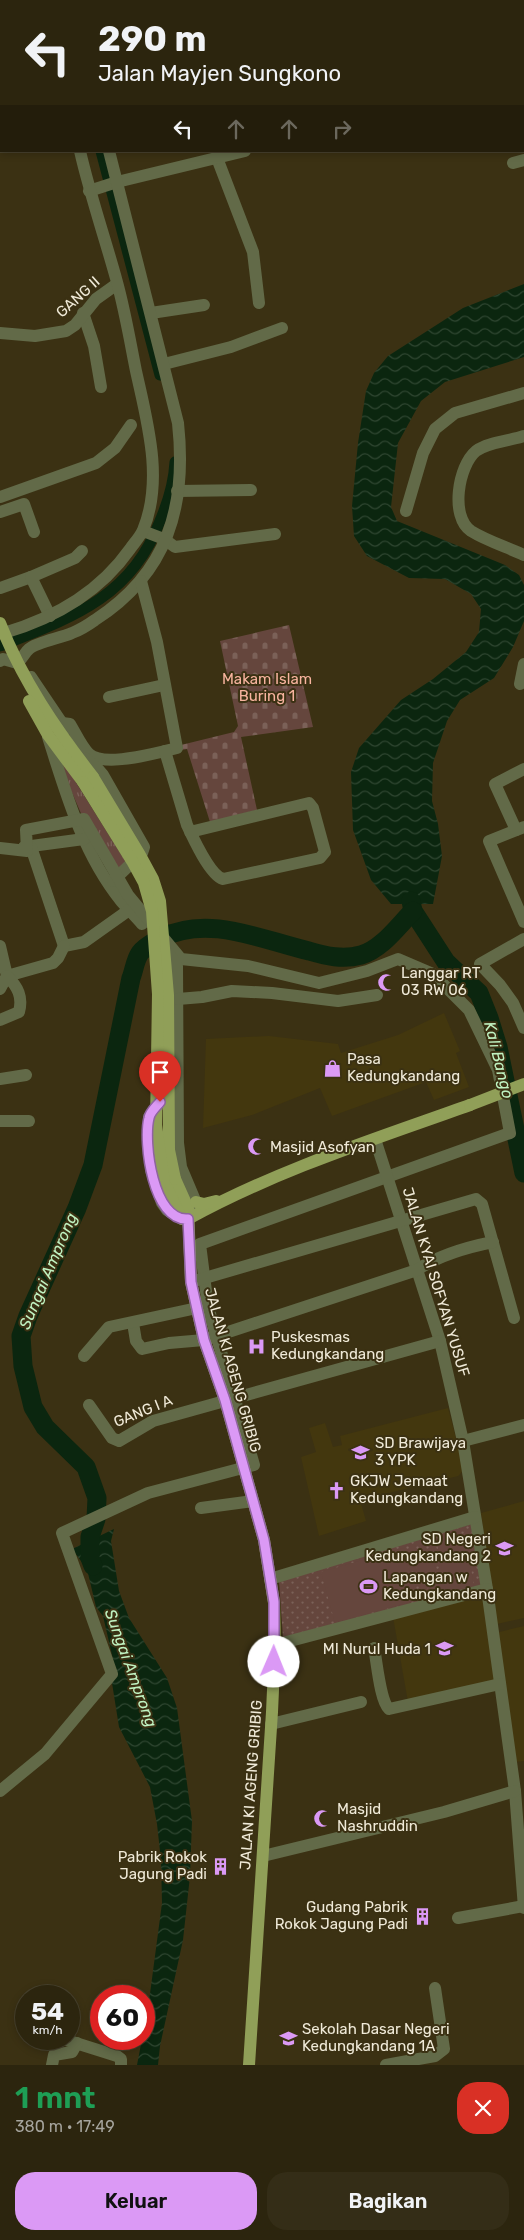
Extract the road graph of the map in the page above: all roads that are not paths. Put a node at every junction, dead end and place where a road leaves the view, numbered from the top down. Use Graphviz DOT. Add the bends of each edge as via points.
graph roads {
  1 [pos="80,152"];
  2 [pos="109,152"];
  3 [pos="241,152"];
  4 [pos="217,158"];
  5 [pos="114,184"];
  6 [pos="91,190"];
  7 [pos="117,284"];
  8 [pos="259,303"];
  9 [pos="204,305"];
  10 [pos="83,313"];
  11 [pos="151,313"];
  12 [pos="282,328"];
  13 [pos="0,333"];
  14 [pos="164,364"];
  15 [pos="101,387"];
  16 [pos="524,393"];
  17 [pos="131,425"];
  18 [pos="524,436"];
  19 [pos="251,490"];
  20 [pos="178,491"];
  21 [pos="0,497"];
  22 [pos="406,510"];
  23 [pos="0,512"];
  24 [pos="34,532"];
  25 [pos="145,532"];
  26 [pos="276,534"];
  27 [pos="165,540"];
  28 [pos="82,551"];
  29 [pos="524,555"];
  30 [pos="31,577"];
  31 [pos="141,581"];
  32 [pos="0,588"];
  33 [pos="50,616"];
  34 [pos="2,629"];
  35 [pos="14,658"];
  36 [pos="0,661"];
  37 [pos="524,664"];
  38 [pos="520,684"];
  39 [pos="164,685"];
  40 [pos="109,697"];
  41 [pos="62,723"];
  42 [pos="48,736"];
  43 [pos="165,751"];
  44 [pos="524,769"];
  45 [pos="85,778"];
  46 [pos="520,828"];
  47 [pos="190,832"];
  48 [pos="84,839"];
  49 [pos="31,847"];
  50 [pos="0,850"];
  51 [pos="109,884"];
  52 [pos="132,913"];
  53 [pos="524,922"];
  54 [pos="524,939"];
  55 [pos="0,946"];
  56 [pos="64,946"];
  57 [pos="7,976"];
  58 [pos="0,989"];
  59 [pos="377,995"];
  60 [pos="178,999"];
  61 [pos="0,1020"];
  62 [pos="524,1028"];
  63 [pos="26,1076"];
  64 [pos="0,1079"];
  65 [pos="524,1084"];
  66 [pos="178,1091"];
  67 [pos="0,1121"];
  68 [pos="29,1121"];
  69 [pos="376,1139"];
  70 [pos="198,1207"];
  71 [pos="185,1219"];
  72 [pos="401,1222"];
  73 [pos="493,1242"];
  74 [pos="417,1270"];
  75 [pos="191,1282"];
  76 [pos="197,1308"];
  77 [pos="514,1318"];
  78 [pos="133,1322"];
  79 [pos="204,1340"];
  80 [pos="440,1341"];
  81 [pos="84,1356"];
  82 [pos="225,1400"];
  83 [pos="89,1405"];
  84 [pos="524,1425"];
  85 [pos="463,1441"];
  86 [pos="253,1501"];
  87 [pos="201,1508"];
  88 [pos="475,1517"];
  89 [pos="270,1579"];
  90 [pos="487,1590"];
  91 [pos="275,1645"];
  92 [pos="374,1648"];
  93 [pos="500,1684"];
  94 [pos="361,1702"];
  95 [pos="271,1724"];
  96 [pos="0,1790"];
  97 [pos="514,1791"];
  98 [pos="522,1846"];
  99 [pos="263,1856"];
  100 [pos="524,1907"];
  101 [pos="458,1918"];
  102 [pos="435,1988"];
  103 [pos="80,2044"];
  104 [pos="73,2050"];
  105 [pos="52,2065"];
  106 [pos="121,2065"];
  107 [pos="249,2065"];
  108 [pos="386,2065"];
  1 -- 6 [label="street"];
  2 -- 5 [label="street"];
  3 -- 4 [label="street"];
  4 -- 5 [label="street"];
  4 -- 8 [label="street" via="253,252"];
  5 -- 6 [label="street"];
  5 -- 11 [label="street"];
  6 -- 7 [label="street"];
  7 -- 10 [label="street, GANG II"];
  7 -- 25 [label="street" via="152,449 151,498"];
  9 -- 11 [label="street"];
  10 -- 13 [label="street, GANG II" via="61,338"];
  10 -- 15 [label="street" via="94,346"];
  11 -- 14 [label="street"];
  12 -- 14 [label="street" via="231,347"];
  14 -- 20 [label="street" via="178,423 181,453"];
  16 -- 22 [label="street" via="455,413 435,429 423,453"];
  17 -- 21 [label="street" via="114,448 96,463"];
  18 -- 29 [label="street" via="476,451 462,476 458,501 462,522 472,531"];
  19 -- 20 [label="street"];
  20 -- 27 [label="street"];
  23 -- 24 [label="street" via="24,504"];
  25 -- 27 [label="street"];
  25 -- 33 [label="street" via="92,591"];
  26 -- 27 [label="street" via="191,546 175,546"];
  27 -- 31 [label="street"];
  28 -- 30 [label="street" via="76,558"];
  30 -- 32 [label="street"];
  30 -- 33 [label="street"];
  31 -- 35 [label="street" via="94,621 72,634 30,648 24,658"];
  31 -- 39 [label="street"];
  33 -- 34 [label="street"];
  34 -- 35 [label="main road"];
  35 -- 36 [label="street"];
  35 -- 41 [label="street" via="32,677"];
  35 -- 42 [label="main road" via="22,684"];
  35 -- 45 [label="main road"];
  37 -- 38 [label="street"];
  39 -- 40 [label="street"];
  39 -- 43 [label="street" via="177,748"];
  41 -- 43 [label="street" via="70,724 90,755 98,759 122,760"];
  41 -- 51 [label="street" via="86,761 103,775 142,842 142,853"];
  42 -- 45 [label="main road"];
  42 -- 48 [label="street" via="68,801"];
  43 -- 47 [label="street"];
  44 -- 46 [label="street" via="496,784"];
  45 -- 71 [label="main road, JALAN KI AGENG GRIBIG, bridge" via="140,855 160,901 168,995 170,1180 188,1208"];
  46 -- 53 [label="street" via="489,841"];
  47 -- 47 [label="street" via="214,872 223,879 320,858 325,852 309,803"];
  48 -- 49 [label="street"];
  48 -- 51 [label="street"];
  49 -- 50 [label="street"];
  49 -- 56 [label="street"];
  50 -- 96 [label="street" via="27,851 26,830 84,819 128,895 181,959 248,966 319,983 398,960 433,974 469,1010 498,1070 510,1133 200,1244 208,1307 254,1466 148,1492 62,1533 112,1674 45,1754"];
  51 -- 52 [label="street"];
  52 -- 56 [label="street" via="84,942"];
  52 -- 60 [label="street, bridge" via="174,960"];
  54 -- 62 [label="street" via="480,964 513,1003"];
  55 -- 57 [label="street"];
  56 -- 57 [label="street" via="52,962"];
  57 -- 58 [label="street"];
  57 -- 61 [label="street" via="17,987 20,1008 16,1015"];
  59 -- 60 [label="street" via="338,1001 232,991"];
  60 -- 66 [label="street"];
  63 -- 64 [label="street"];
  65 -- 69 [label="main road, bridge"];
  66 -- 70 [label="street" via="181,1167"];
  66 -- 71 [label="street" via="160,1102 151,1113 148,1138 151,1170 158,1195 166,1208"];
  67 -- 68 [label="street"];
  69 -- 70 [label="main road"];
  69 -- 72 [label="street, JALAN KYAI SOFYAN YUSUF"];
  70 -- 71 [label="main road"];
  71 -- 75 [label="main road, JALAN KI AGENG GRIBIG"];
  72 -- 73 [label="street" via="476,1199 482,1204"];
  72 -- 74 [label="street, JALAN KYAI SOFYAN YUSUF"];
  72 -- 75 [label="street"];
  73 -- 74 [label="street" via="425,1264"];
  73 -- 77 [label="street"];
  74 -- 79 [label="street"];
  74 -- 80 [label="street, JALAN KYAI SOFYAN YUSUF"];
  75 -- 76 [label="main road, JALAN KI AGENG GRIBIG"];
  76 -- 78 [label="street"];
  76 -- 79 [label="main road, JALAN KI AGENG GRIBIG"];
  78 -- 79 [label="street" via="136,1341 142,1349"];
  78 -- 81 [label="street" via="108,1328"];
  79 -- 82 [label="main road, JALAN KI AGENG GRIBIG"];
  80 -- 82 [label="street"];
  80 -- 85 [label="street, JALAN KYAI SOFYAN YUSUF"];
  82 -- 83 [label="street, GANG I A" via="149,1422 117,1441"];
  82 -- 86 [label="main road, JALAN KI AGENG GRIBIG"];
  84 -- 85 [label="street"];
  85 -- 88 [label="street, JALAN KYAI SOFYAN YUSUF"];
  86 -- 87 [label="street"];
  86 -- 89 [label="main road, JALAN KI AGENG GRIBIG"];
  88 -- 89 [label="street"];
  88 -- 90 [label="street, JALAN KYAI SOFYAN YUSUF"];
  89 -- 91 [label="main road, JALAN KI AGENG GRIBIG"];
  90 -- 91 [label="street"];
  90 -- 93 [label="street, JALAN KYAI SOFYAN YUSUF"];
  91 -- 95 [label="main road, JALAN KI AGENG GRIBIG"];
  92 -- 93 [label="street" via="389,1709"];
  93 -- 97 [label="street, JALAN KYAI SOFYAN YUSUF"];
  94 -- 95 [label="street"];
  95 -- 99 [label="main road, JALAN KI AGENG GRIBIG"];
  97 -- 98 [label="street, JALAN KYAI SOFYAN YUSUF"];
  97 -- 99 [label="street" via="444,1812"];
  98 -- 100 [label="street, JALAN KYAI SOFYAN YUSUF"];
  99 -- 107 [label="main road, JALAN KI AGENG GRIBIG"];
  100 -- 101 [label="street"];
  102 -- 108 [label="street" via="444,2049 435,2056"];
  103 -- 106 [label="street" via="117,2056"];
  104 -- 105 [label="street" via="54,2056"];
}
